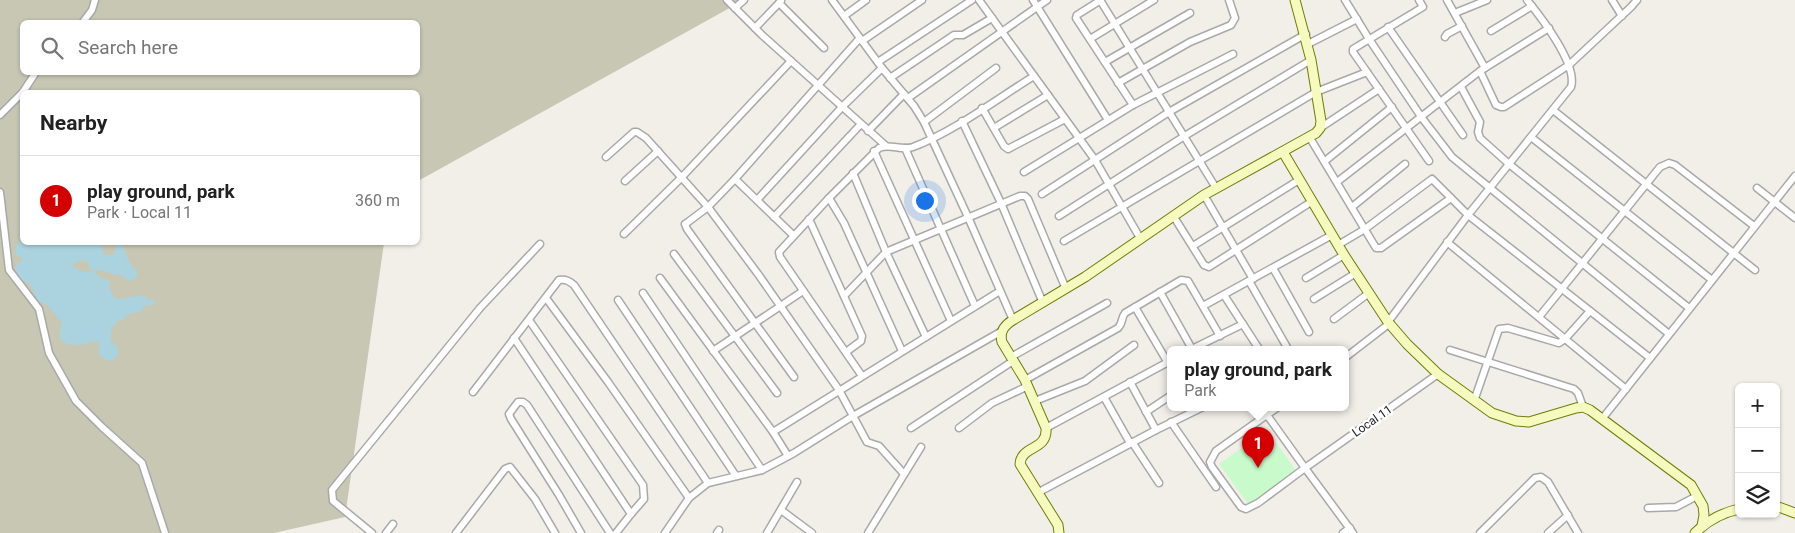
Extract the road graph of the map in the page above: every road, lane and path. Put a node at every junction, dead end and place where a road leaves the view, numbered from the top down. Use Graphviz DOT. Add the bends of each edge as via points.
graph roads {
  1 [pos="95,0"];
  2 [pos="727,0"];
  3 [pos="744,0"];
  4 [pos="832,0"];
  5 [pos="866,0"];
  6 [pos="922,0"];
  7 [pos="972,0"];
  8 [pos="979,0"];
  9 [pos="1033,0"];
  10 [pos="1048,0"];
  11 [pos="1101,0"];
  12 [pos="1154,0"];
  13 [pos="1229,0"];
  14 [pos="1345,0"];
  15 [pos="1419,0"];
  16 [pos="1448,0"];
  17 [pos="1487,0"];
  18 [pos="1527,0"];
  19 [pos="1612,0"];
  20 [pos="1636,0"];
  21 [pos="1297,1"];
  22 [pos="781,2"];
  23 [pos="1532,6"];
  24 [pos="1038,7"];
  25 [pos="735,8"];
  26 [pos="1190,13"];
  27 [pos="1455,13"];
  28 [pos="844,16"];
  29 [pos="1622,16"];
  30 [pos="992,18"];
  31 [pos="1356,19"];
  32 [pos="84,20"];
  33 [pos="1115,24"];
  34 [pos="1462,26"];
  35 [pos="1388,27"];
  36 [pos="755,28"];
  37 [pos="1549,28"];
  38 [pos="1490,31"];
  39 [pos="1002,33"];
  40 [pos="1306,34"];
  41 [pos="1445,37"];
  42 [pos="1090,39"];
  43 [pos="1369,39"];
  44 [pos="860,40"];
  45 [pos="1308,44"];
  46 [pos="824,48"];
  47 [pos="1130,48"];
  48 [pos="1233,54"];
  49 [pos="1312,60"];
  50 [pos="791,61"];
  51 [pos="1105,62"];
  52 [pos="880,65"];
  53 [pos="1569,65"];
  54 [pos="996,68"];
  55 [pos="1142,68"];
  56 [pos="1483,69"];
  57 [pos="1367,72"];
  58 [pos="34,75"];
  59 [pos="1034,76"];
  60 [pos="890,78"];
  61 [pos="1118,83"];
  62 [pos="818,86"];
  63 [pos="1461,87"];
  64 [pos="25,90"];
  65 [pos="1379,90"];
  66 [pos="1157,91"];
  67 [pos="1316,92"];
  68 [pos="1048,95"];
  69 [pos="20,96"];
  70 [pos="906,96"];
  71 [pos="1440,103"];
  72 [pos="1133,105"];
  73 [pos="842,107"];
  74 [pos="1392,107"];
  75 [pos="982,108"];
  76 [pos="1553,110"];
  77 [pos="1169,112"];
  78 [pos="0,115"];
  79 [pos="1422,118"];
  80 [pos="1065,119"];
  81 [pos="1108,120"];
  82 [pos="962,121"];
  83 [pos="924,122"];
  84 [pos="861,124"];
  85 [pos="994,128"];
  86 [pos="1320,128"];
  87 [pos="1407,129"];
  88 [pos="868,131"];
  89 [pos="1463,135"];
  90 [pos="1184,137"];
  91 [pos="1531,137"];
  92 [pos="932,138"];
  93 [pos="1310,138"];
  94 [pos="1080,139"];
  95 [pos="885,145"];
  96 [pos="905,148"];
  97 [pos="874,151"];
  98 [pos="658,152"];
  99 [pos="1283,152"];
  100 [pos="606,157"];
  101 [pos="1095,160"];
  102 [pos="1199,161"];
  103 [pos="1325,161"];
  104 [pos="1430,161"];
  105 [pos="1405,164"];
  106 [pos="1509,164"];
  107 [pos="1024,172"];
  108 [pos="853,173"];
  109 [pos="1795,176"];
  110 [pos="681,178"];
  111 [pos="736,179"];
  112 [pos="1299,180"];
  113 [pos="625,181"];
  114 [pos="1337,182"];
  115 [pos="1646,184"];
  116 [pos="1110,185"];
  117 [pos="1216,188"];
  118 [pos="1757,188"];
  119 [pos="1489,189"];
  120 [pos="0,192"];
  121 [pos="1042,194"];
  122 [pos="1204,195"];
  123 [pos="829,198"];
  124 [pos="1451,198"];
  125 [pos="757,200"];
  126 [pos="1311,202"];
  127 [pos="1774,202"];
  128 [pos="1001,203"];
  129 [pos="708,207"];
  130 [pos="1122,207"];
  131 [pos="1352,207"];
  132 [pos="1624,211"];
  133 [pos="1468,215"];
  134 [pos="774,216"];
  135 [pos="1059,216"];
  136 [pos="1174,216"];
  137 [pos="968,217"];
  138 [pos="1795,218"];
  139 [pos="809,219"];
  140 [pos="1754,226"];
  141 [pos="1223,228"];
  142 [pos="1365,228"];
  143 [pos="940,229"];
  144 [pos="624,234"];
  145 [pos="793,235"];
  146 [pos="1332,235"];
  147 [pos="1140,238"];
  148 [pos="1602,238"];
  149 [pos="914,240"];
  150 [pos="1064,241"];
  151 [pos="1448,242"];
  152 [pos="540,244"];
  153 [pos="1338,245"];
  154 [pos="1193,246"];
  155 [pos="1236,250"];
  156 [pos="886,252"];
  157 [pos="1733,253"];
  158 [pos="674,254"];
  159 [pos="1344,255"];
  160 [pos="1582,264"];
  161 [pos="1273,268"];
  162 [pos="1755,270"];
  163 [pos="866,272"];
  164 [pos="1356,273"];
  165 [pos="660,278"];
  166 [pos="1306,278"];
  167 [pos="1251,280"];
  168 [pos="1712,280"];
  169 [pos="1562,288"];
  170 [pos="1066,289"];
  171 [pos="803,291"];
  172 [pos="1000,291"];
  173 [pos="1160,292"];
  174 [pos="643,293"];
  175 [pos="1369,293"];
  176 [pos="1224,295"];
  177 [pos="844,296"];
  178 [pos="546,298"];
  179 [pos="618,300"];
  180 [pos="1314,300"];
  181 [pos="1043,303"];
  182 [pos="1107,303"];
  183 [pos="781,306"];
  184 [pos="976,306"];
  185 [pos="1204,306"];
  186 [pos="1135,307"];
  187 [pos="1689,308"];
  188 [pos="1590,311"];
  189 [pos="1539,317"];
  190 [pos="1334,319"];
  191 [pos="529,320"];
  192 [pos="1013,320"];
  193 [pos="951,321"];
  194 [pos="756,322"];
  195 [pos="1389,323"];
  196 [pos="1243,324"];
  197 [pos="1002,331"];
  198 [pos="1309,332"];
  199 [pos="1669,334"];
  200 [pos="735,336"];
  201 [pos="1220,336"];
  202 [pos="926,337"];
  203 [pos="514,338"];
  204 [pos="1566,339"];
  205 [pos="1134,345"];
  206 [pos="1190,346"];
  207 [pos="1198,346"];
  208 [pos="1255,346"];
  209 [pos="1286,346"];
  210 [pos="1450,350"];
  211 [pos="713,351"];
  212 [pos="902,351"];
  213 [pos="846,352"];
  214 [pos="1349,354"];
  215 [pos="1650,358"];
  216 [pos="1012,359"];
  217 [pos="1167,359"];
  218 [pos="1167,363"];
  219 [pos="1487,363"];
  220 [pos="1438,374"];
  221 [pos="862,376"];
  222 [pos="794,377"];
  223 [pos="1130,382"];
  224 [pos="1027,383"];
  225 [pos="1626,388"];
  226 [pos="839,390"];
  227 [pos="473,392"];
  228 [pos="777,393"];
  229 [pos="1104,397"];
  230 [pos="1167,398"];
  231 [pos="1036,401"];
  232 [pos="1474,401"];
  233 [pos="1584,408"];
  234 [pos="1194,411"];
  235 [pos="1272,411"];
  236 [pos="1146,412"];
  237 [pos="1267,415"];
  238 [pos="853,416"];
  239 [pos="1602,419"];
  240 [pos="1171,422"];
  241 [pos="911,428"];
  242 [pos="959,428"];
  243 [pos="1046,428"];
  244 [pos="1156,430"];
  245 [pos="772,432"];
  246 [pos="1131,443"];
  247 [pos="921,447"];
  248 [pos="788,456"];
  249 [pos="1306,468"];
  250 [pos="762,470"];
  251 [pos="904,474"];
  252 [pos="736,476"];
  253 [pos="797,482"];
  254 [pos="708,483"];
  255 [pos="1159,483"];
  256 [pos="1216,487"];
  257 [pos="1037,493"];
  258 [pos="1698,496"];
  259 [pos="689,498"];
  260 [pos="1780,507"];
  261 [pos="1648,508"];
  262 [pos="1735,509"];
  263 [pos="782,510"];
  264 [pos="1795,513"];
  265 [pos="631,514"];
  266 [pos="1568,515"];
  267 [pos="393,524"];
  268 [pos="1702,526"];
  269 [pos="1352,531"];
  270 [pos="165,533"];
  271 [pos="372,533"];
  272 [pos="386,533"];
  273 [pos="456,533"];
  274 [pos="555,533"];
  275 [pos="581,533"];
  276 [pos="610,533"];
  277 [pos="616,533"];
  278 [pos="665,533"];
  279 [pos="767,533"];
  280 [pos="812,533"];
  281 [pos="868,533"];
  282 [pos="1059,533"];
  283 [pos="1343,533"];
  284 [pos="1480,533"];
  285 [pos="1548,533"];
  286 [pos="1578,533"];
  287 [pos="1695,533"];
  1 -- 32 [label="street"];
  2 -- 25 [label="street"];
  3 -- 25 [label="street"];
  4 -- 28 [label="street"];
  5 -- 28 [label="street"];
  6 -- 44 [label="street"];
  7 -- 52 [label="street"];
  8 -- 30 [label="street"];
  9 -- 24 [label="street"];
  10 -- 24 [label="street"];
  11 -- 33 [label="street"];
  11 -- 42 [label="street" via="1076,17"];
  12 -- 33 [label="street"];
  13 -- 55 [label="street" via="1235,18 1231,25 1190,42"];
  14 -- 31 [label="street"];
  15 -- 35 [label="street" via="1423,6"];
  16 -- 27 [label="street"];
  17 -- 27 [label="street"];
  18 -- 23 [label="street"];
  19 -- 29 [label="street"];
  20 -- 29 [label="street"];
  21 -- 40 [label="street"];
  22 -- 36 [label="street"];
  22 -- 46 [label="street"];
  23 -- 37 [label="street"];
  23 -- 38 [label="street"];
  24 -- 39 [label="street"];
  24 -- 81 [label="street"];
  25 -- 36 [label="street"];
  26 -- 47 [label="street"];
  27 -- 34 [label="street"];
  28 -- 44 [label="street"];
  29 -- 53 [label="street"];
  30 -- 39 [label="street"];
  30 -- 60 [label="street" via="963,35 954,35"];
  31 -- 43 [label="street"];
  31 -- 45 [label="street"];
  33 -- 42 [label="street"];
  33 -- 47 [label="street"];
  34 -- 41 [label="street"];
  34 -- 56 [label="street"];
  35 -- 43 [label="street"];
  35 -- 71 [label="street"];
  36 -- 50 [label="street"];
  37 -- 53 [label="street"];
  37 -- 56 [label="street"];
  39 -- 59 [label="street"];
  39 -- 70 [label="street"];
  40 -- 45 [label="street"];
  40 -- 77 [label="street"];
  42 -- 51 [label="street"];
  43 -- 57 [label="street" via="1353,49"];
  43 -- 79 [label="street"];
  44 -- 52 [label="street"];
  44 -- 62 [label="street"];
  45 -- 49 [label="street"];
  47 -- 51 [label="street"];
  47 -- 55 [label="street"];
  48 -- 66 [label="street"];
  49 -- 67 [label="street"];
  49 -- 90 [label="street"];
  50 -- 62 [label="street"];
  50 -- 110 [label="street"];
  51 -- 61 [label="street"];
  52 -- 60 [label="street"];
  52 -- 73 [label="street"];
  53 -- 56 [label="street" via="1504,107 1496,105"];
  53 -- 76 [label="street" via="1571,87"];
  54 -- 83 [label="street"];
  55 -- 61 [label="street"];
  55 -- 66 [label="street"];
  56 -- 63 [label="street"];
  57 -- 65 [label="street"];
  57 -- 67 [label="street"];
  58 -- 64 [label="street"];
  59 -- 68 [label="street"];
  59 -- 75 [label="street"];
  60 -- 70 [label="street"];
  61 -- 72 [label="street"];
  62 -- 73 [label="street"];
  62 -- 111 [label="street"];
  63 -- 71 [label="street"];
  63 -- 106 [label="street" via="1480,122 1480,138"];
  65 -- 74 [label="street"];
  65 -- 86 [label="street"];
  66 -- 72 [label="street"];
  66 -- 77 [label="street"];
  67 -- 86 [label="street"];
  67 -- 102 [label="street"];
  68 -- 80 [label="street"];
  68 -- 85 [label="street"];
  69 -- 78 [label="street"];
  70 -- 83 [label="street"];
  70 -- 88 [label="street"];
  71 -- 79 [label="street"];
  71 -- 89 [label="street"];
  72 -- 81 [label="street"];
  73 -- 84 [label="street"];
  73 -- 125 [label="street"];
  74 -- 87 [label="street"];
  74 -- 103 [label="street"];
  75 -- 82 [label="street"];
  75 -- 85 [label="street"];
  76 -- 91 [label="street"];
  76 -- 115 [label="street"];
  77 -- 90 [label="street"];
  77 -- 101 [label="street"];
  79 -- 87 [label="street"];
  79 -- 119 [label="street" via="1452,157"];
  80 -- 85 [label="street" via="1008,149"];
  80 -- 94 [label="street"];
  81 -- 94 [label="street"];
  82 -- 92 [label="street"];
  82 -- 128 [label="street"];
  83 -- 92 [label="street"];
  84 -- 88 [label="street"];
  84 -- 134 [label="street"];
  86 -- 93 [label="street"];
  87 -- 104 [label="street"];
  87 -- 114 [label="street"];
  88 -- 95 [label="street"];
  90 -- 102 [label="street"];
  90 -- 116 [label="street"];
  91 -- 106 [label="street"];
  91 -- 132 [label="street"];
  92 -- 96 [label="street"];
  92 -- 137 [label="street"];
  93 -- 99 [label="street"];
  93 -- 103 [label="street"];
  94 -- 101 [label="street"];
  94 -- 107 [label="street"];
  95 -- 96 [label="street"];
  95 -- 97 [label="street"];
  96 -- 143 [label="street"];
  97 -- 108 [label="street"];
  97 -- 149 [label="street"];
  98 -- 100 [label="street" via="646,138 634,132"];
  98 -- 110 [label="street"];
  98 -- 113 [label="street"];
  99 -- 112 [label="street"];
  99 -- 117 [label="street"];
  101 -- 116 [label="street"];
  101 -- 121 [label="street"];
  102 -- 117 [label="street"];
  102 -- 130 [label="street"];
  103 -- 114 [label="street"];
  105 -- 131 [label="street"];
  106 -- 119 [label="street"];
  106 -- 148 [label="street"];
  108 -- 123 [label="street"];
  108 -- 156 [label="street"];
  109 -- 127 [label="street"];
  110 -- 129 [label="street"];
  110 -- 144 [label="street"];
  111 -- 125 [label="street"];
  111 -- 129 [label="street"];
  112 -- 126 [label="street"];
  112 -- 141 [label="street"];
  114 -- 131 [label="street"];
  115 -- 132 [label="street"];
  115 -- 140 [label="street" via="1660,167 1669,163 1675,165"];
  115 -- 157 [label="street"];
  116 -- 130 [label="street"];
  116 -- 135 [label="street"];
  117 -- 122 [label="street"];
  118 -- 127 [label="street"];
  119 -- 133 [label="street"];
  119 -- 160 [label="street"];
  120 -- 270 [label="street" via="9,270 39,308 49,353 76,400 142,463"];
  122 -- 136 [label="street"];
  122 -- 141 [label="street"];
  123 -- 139 [label="street"];
  123 -- 163 [label="street"];
  124 -- 133 [label="street"];
  124 -- 142 [label="street" via="1431,179"];
  124 -- 142 [label="street" via="1381,248 1376,248"];
  125 -- 134 [label="street"];
  126 -- 146 [label="street"];
  126 -- 155 [label="street"];
  127 -- 138 [label="street"];
  127 -- 140 [label="street"];
  128 -- 137 [label="street"];
  128 -- 170 [label="street" via="1020,196 1028,199"];
  128 -- 181 [label="street"];
  129 -- 183 [label="street"];
  129 -- 194 [label="street" via="685,224 687,229"];
  130 -- 147 [label="street"];
  130 -- 150 [label="street"];
  131 -- 142 [label="street"];
  132 -- 148 [label="street"];
  132 -- 168 [label="street"];
  133 -- 151 [label="street"];
  133 -- 169 [label="street"];
  134 -- 145 [label="street"];
  136 -- 147 [label="street"];
  136 -- 154 [label="street"];
  137 -- 143 [label="street"];
  137 -- 172 [label="street"];
  139 -- 145 [label="street"];
  139 -- 177 [label="street"];
  140 -- 157 [label="street"];
  141 -- 154 [label="street"];
  141 -- 155 [label="street"];
  142 -- 153 [label="street"];
  143 -- 149 [label="street"];
  143 -- 184 [label="street"];
  145 -- 171 [label="street" via="779,252 780,258"];
  146 -- 153 [label="street"];
  146 -- 161 [label="street"];
  147 -- 170 [label="street"];
  148 -- 160 [label="street"];
  148 -- 187 [label="street"];
  149 -- 156 [label="street"];
  149 -- 193 [label="street"];
  151 -- 189 [label="street"];
  151 -- 195 [label="street"];
  152 -- 271 [label="street" via="480,308 332,490 333,501"];
  153 -- 159 [label="street"];
  154 -- 155 [label="street" via="1208,267"];
  155 -- 167 [label="street"];
  156 -- 163 [label="street"];
  156 -- 202 [label="street"];
  157 -- 162 [label="street"];
  157 -- 168 [label="street"];
  158 -- 200 [label="street"];
  159 -- 164 [label="street"];
  159 -- 166 [label="street"];
  160 -- 169 [label="street"];
  160 -- 199 [label="street"];
  161 -- 167 [label="street"];
  161 -- 198 [label="street"];
  163 -- 177 [label="street"];
  163 -- 212 [label="street"];
  164 -- 175 [label="street"];
  164 -- 180 [label="street"];
  165 -- 211 [label="street"];
  167 -- 176 [label="street"];
  167 -- 209 [label="street"];
  168 -- 187 [label="street"];
  169 -- 188 [label="street"];
  169 -- 189 [label="street"];
  170 -- 181 [label="street"];
  171 -- 183 [label="street"];
  171 -- 213 [label="street"];
  172 -- 184 [label="street"];
  172 -- 192 [label="street"];
  173 -- 185 [label="street" via="1184,279"];
  173 -- 186 [label="street"];
  173 -- 206 [label="street"];
  174 -- 250 [label="street"];
  175 -- 190 [label="street"];
  175 -- 195 [label="street"];
  176 -- 185 [label="street"];
  176 -- 196 [label="street"];
  177 -- 213 [label="street" via="863,339"];
  178 -- 191 [label="street"];
  178 -- 254 [label="street" via="559,280 565,279 574,285"];
  178 -- 259 [label="street"];
  179 -- 252 [label="street"];
  181 -- 192 [label="street"];
  182 -- 216 [label="street"];
  183 -- 194 [label="street"];
  183 -- 226 [label="street"];
  184 -- 193 [label="street"];
  185 -- 201 [label="street"];
  186 -- 217 [label="street"];
  186 -- 224 [label="street" via="1123,315 1118,328"];
  187 -- 199 [label="street"];
  188 -- 204 [label="street"];
  188 -- 215 [label="street"];
  189 -- 204 [label="street"];
  191 -- 203 [label="street"];
  191 -- 265 [label="street" via="643,485 644,499"];
  192 -- 197 [label="street"];
  193 -- 202 [label="street"];
  194 -- 200 [label="street"];
  194 -- 222 [label="street"];
  195 -- 214 [label="street"];
  195 -- 220 [label="street"];
  196 -- 201 [label="street"];
  196 -- 208 [label="street"];
  197 -- 216 [label="street" via="1002,342"];
  197 -- 238 [label="street"];
  199 -- 215 [label="street"];
  200 -- 211 [label="street"];
  200 -- 228 [label="street"];
  201 -- 207 [label="street"];
  202 -- 212 [label="street"];
  203 -- 227 [label="street"];
  203 -- 265 [label="street"];
  204 -- 219 [label="street" via="1559,342 1508,328 1499,329"];
  204 -- 225 [label="street"];
  205 -- 231 [label="street" via="1085,381"];
  210 -- 219 [label="street"];
  211 -- 245 [label="street"];
  212 -- 221 [label="street"];
  213 -- 221 [label="street"];
  215 -- 225 [label="street"];
  216 -- 224 [label="street"];
  216 -- 241 [label="street"];
  218 -- 223 [label="street"];
  219 -- 232 [label="street"];
  219 -- 233 [label="street" via="1574,389"];
  220 -- 232 [label="street"];
  220 -- 249 [label="street, Local 11"];
  221 -- 226 [label="street"];
  223 -- 229 [label="street"];
  223 -- 236 [label="street"];
  224 -- 231 [label="street"];
  224 -- 242 [label="street" via="992,403"];
  225 -- 239 [label="street"];
  226 -- 238 [label="street"];
  226 -- 245 [label="street"];
  229 -- 243 [label="street"];
  229 -- 246 [label="street"];
  230 -- 236 [label="street"];
  231 -- 243 [label="street"];
  232 -- 233 [label="street" via="1492,413 1529,422"];
  233 -- 239 [label="street"];
  234 -- 240 [label="street"];
  235 -- 237 [label="street"];
  236 -- 244 [label="street"];
  237 -- 249 [label="street"];
  237 -- 249 [label="street, Local 11" via="1216,451 1210,462 1241,507 1246,509 1258,503"];
  238 -- 248 [label="street"];
  238 -- 251 [label="street" via="867,442 879,446"];
  239 -- 258 [label="street" via="1691,485"];
  240 -- 244 [label="street"];
  240 -- 256 [label="street"];
  243 -- 257 [label="street" via="1045,440 1020,459"];
  244 -- 246 [label="street"];
  245 -- 248 [label="street"];
  246 -- 255 [label="street"];
  246 -- 257 [label="street"];
  247 -- 251 [label="street"];
  248 -- 250 [label="street"];
  249 -- 269 [label="street"];
  250 -- 252 [label="street"];
  251 -- 281 [label="street"];
  252 -- 254 [label="street"];
  253 -- 263 [label="street"];
  254 -- 259 [label="street"];
  257 -- 282 [label="street" via="1058,525"];
  258 -- 261 [label="street" via="1676,507"];
  258 -- 268 [label="street" via="1703,506"];
  259 -- 278 [label="street"];
  260 -- 264 [label="street"];
  262 -- 268 [label="street" via="1713,517"];
  263 -- 279 [label="street"];
  263 -- 280 [label="street"];
  265 -- 277 [label="street"];
  266 -- 284 [label="street" via="1548,482 1542,477 1535,478"];
  266 -- 285 [label="street"];
  266 -- 286 [label="street"];
  267 -- 272 [label="street"];
  268 -- 287 [label="street"];
  269 -- 283 [label="street"];
  273 -- 274 [label="street" via="505,469 510,467 535,499"];
  275 -- 276 [label="street" via="511,419 509,414 518,402 527,405"];
}
